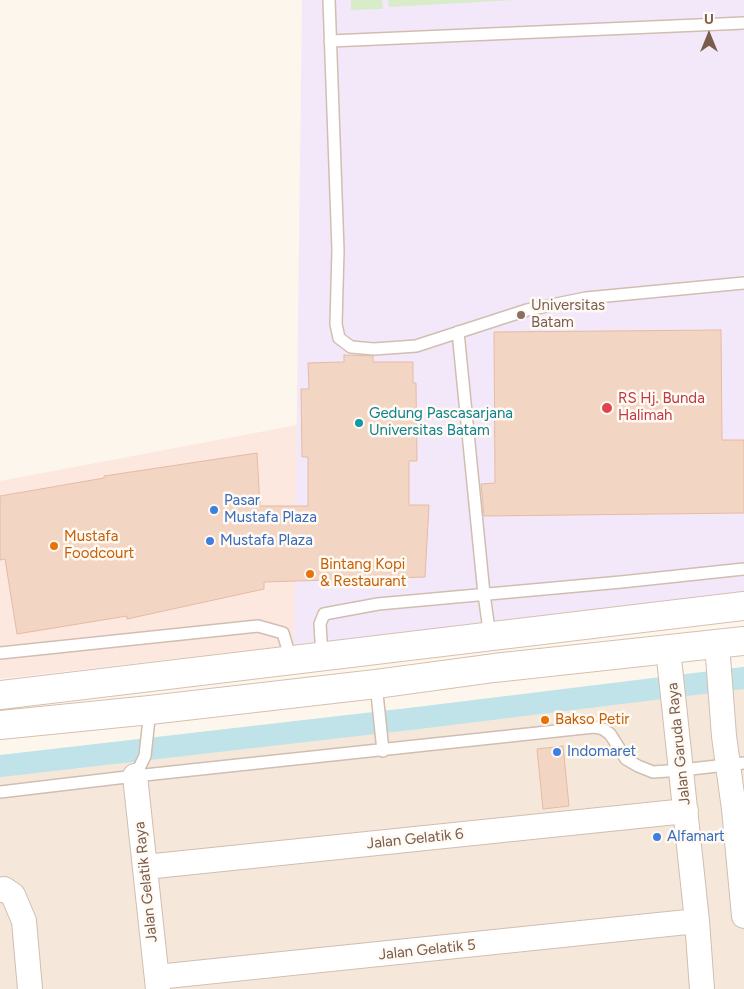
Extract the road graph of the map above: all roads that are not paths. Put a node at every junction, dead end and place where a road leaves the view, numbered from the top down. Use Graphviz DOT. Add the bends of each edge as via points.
graph roads {
  1 [pos="329,0"];
  2 [pos="744,23"];
  3 [pos="330,41"];
  4 [pos="744,283"];
  5 [pos="458,332"];
  6 [pos="744,568"];
  7 [pos="484,594"];
  8 [pos="744,606"];
  9 [pos="490,637"];
  10 [pos="744,641"];
  11 [pos="668,649"];
  12 [pos="0,653"];
  13 [pos="718,655"];
  14 [pos="322,657"];
  15 [pos="291,661"];
  16 [pos="0,696"];
  17 [pos="377,697"];
  18 [pos="149,721"];
  19 [pos="0,725"];
  20 [pos="383,751"];
  21 [pos="736,764"];
  22 [pos="140,766"];
  23 [pos="682,770"];
  24 [pos="0,792"];
  25 [pos="739,808"];
  26 [pos="686,810"];
  27 [pos="145,867"];
  28 [pos="7,892"];
  29 [pos="744,916"];
  30 [pos="698,921"];
  31 [pos="158,983"];
  32 [pos="30,989"];
  33 [pos="702,989"];
  1 -- 3 [label="lane"];
  2 -- 3 [label="lane"];
  3 -- 5 [label="lane" via="338,250 336,324 339,338 351,347 374,349 416,346"];
  4 -- 5 [label="lane" via="586,298 527,310"];
  5 -- 7 [label="lane"];
  6 -- 7 [label="lane"];
  7 -- 9 [label="lane"];
  7 -- 14 [label="lane" via="378,604 324,614 320,624"];
  8 -- 9 [label="main road"];
  9 -- 14 [label="main road"];
  10 -- 13 [label="main road"];
  11 -- 13 [label="main road"];
  11 -- 17 [label="main road" via="494,668"];
  11 -- 23 [label="street, Jalan Garuda Raya"];
  12 -- 15 [label="lane" via="258,626 283,634"];
  13 -- 21 [label="street" via="724,736"];
  14 -- 15 [label="main road"];
  15 -- 16 [label="main road"];
  17 -- 18 [label="main road"];
  17 -- 20 [label="lane"];
  18 -- 19 [label="main road"];
  18 -- 22 [label="lane"];
  20 -- 22 [label="lane"];
  20 -- 23 [label="lane" via="594,727 610,734 626,759 638,766 653,772"];
  21 -- 23 [label="lane"];
  21 -- 25 [label="street"];
  22 -- 24 [label="lane"];
  22 -- 27 [label="street, Jalan Gelatik Raya"];
  23 -- 26 [label="street, Jalan Garuda Raya"];
  25 -- 29 [label="street"];
  26 -- 27 [label="street, Jalan Gelatik 6"];
  26 -- 30 [label="street, Jalan Garuda Raya"];
  27 -- 31 [label="street, Jalan Gelatik Raya"];
  28 -- 32 [label="street" via="24,921"];
  30 -- 31 [label="street, Jalan Gelatik 5"];
  30 -- 33 [label="street, Jalan Garuda Raya"];
}
